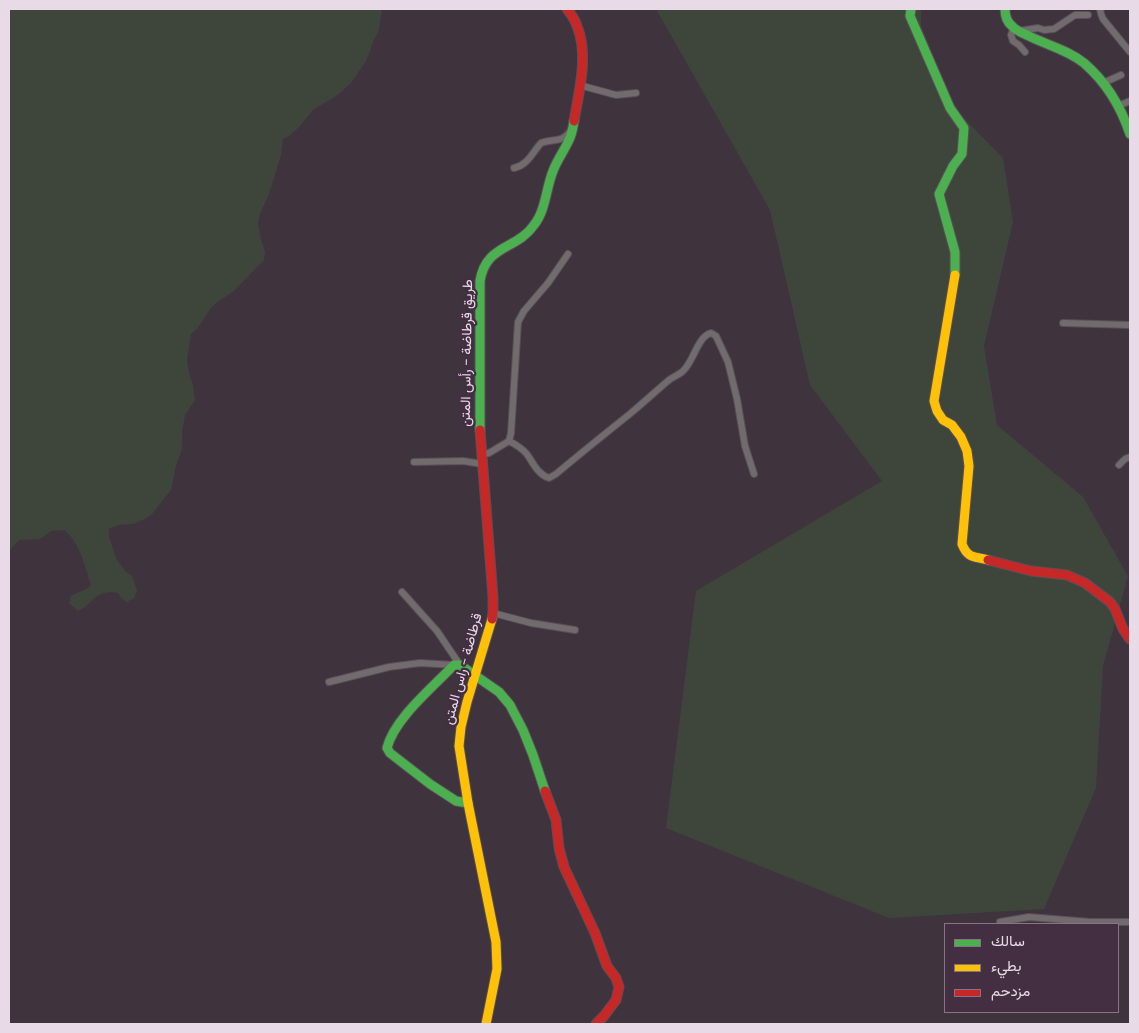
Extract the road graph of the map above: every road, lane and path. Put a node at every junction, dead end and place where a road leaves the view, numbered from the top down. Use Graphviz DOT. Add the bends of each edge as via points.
graph roads {
  1 [pos="567,9"];
  2 [pos="911,9"];
  3 [pos="1005,9"];
  4 [pos="1100,9"];
  5 [pos="1088,15"];
  6 [pos="1016,29"];
  7 [pos="1025,52"];
  8 [pos="1130,52"];
  9 [pos="1121,75"];
  10 [pos="1103,83"];
  11 [pos="579,85"];
  12 [pos="636,93"];
  13 [pos="1130,101"];
  14 [pos="1118,106"];
  15 [pos="573,127"];
  16 [pos="1130,134"];
  17 [pos="514,168"];
  18 [pos="568,254"];
  19 [pos="1063,323"];
  20 [pos="1130,326"];
  21 [pos="480,436"];
  22 [pos="508,441"];
  23 [pos="1130,457"];
  24 [pos="481,460"];
  25 [pos="414,462"];
  26 [pos="1120,465"];
  27 [pos="754,474"];
  28 [pos="402,592"];
  29 [pos="493,613"];
  30 [pos="575,630"];
  31 [pos="1130,639"];
  32 [pos="457,665"];
  33 [pos="475,676"];
  34 [pos="329,682"];
  35 [pos="468,803"];
  36 [pos="1000,922"];
  37 [pos="1130,922"];
  38 [pos="486,1024"];
  39 [pos="596,1024"];
  1 -- 11 [label="street, طريق قرطاضة - رأس المتن" via="580,34"];
  2 -- 31 [label="street" via="910,16 950,108 964,128 962,154 939,194 956,266 934,401 937,411 952,425 967,451 969,466 962,544 968,555 1031,571 1067,575 1085,583 1110,602"];
  3 -- 6 [label="street" via="1004,14"];
  4 -- 8 [label="street"];
  5 -- 6 [label="street" via="1075,15 1054,29"];
  6 -- 7 [label="street" via="1011,35"];
  6 -- 10 [label="street" via="1082,61"];
  9 -- 10 [label="street"];
  10 -- 14 [label="street"];
  11 -- 12 [label="street" via="616,95"];
  11 -- 15 [label="street, طريق قرطاضة - رأس المتن"];
  13 -- 14 [label="street"];
  14 -- 16 [label="street"];
  15 -- 17 [label="street" via="563,138 541,143 524,164"];
  15 -- 21 [label="street, طريق قرطاضة - رأس المتن" via="551,173 535,226 498,252 483,269 480,281"];
  18 -- 22 [label="street" via="518,322"];
  19 -- 20 [label="street"];
  21 -- 24 [label="street, قرطاضة - راس المتن"];
  22 -- 24 [label="street"];
  22 -- 27 [label="street" via="517,445 543,476 549,478 682,372 702,340 711,333 716,336 728,362"];
  23 -- 26 [label="street"];
  24 -- 25 [label="street"];
  24 -- 29 [label="street, قرطاضة - راس المتن"];
  28 -- 32 [label="street" via="437,631"];
  29 -- 30 [label="street"];
  29 -- 33 [label="street, قرطاضة - راس المتن"];
  32 -- 33 [label="street"];
  32 -- 34 [label="street" via="420,663"];
  32 -- 35 [label="street" via="407,713 393,732 387,748 430,784 456,801"];
  33 -- 35 [label="street, قرطاضة - راس المتن" via="459,746"];
  33 -- 39 [label="street" via="499,692 523,730 556,820 564,867 607,966 616,978 619,987 616,1000"];
  35 -- 38 [label="street, قرطاضة - راس المتن" via="497,957"];
  36 -- 37 [label="street" via="1029,917"];
}
